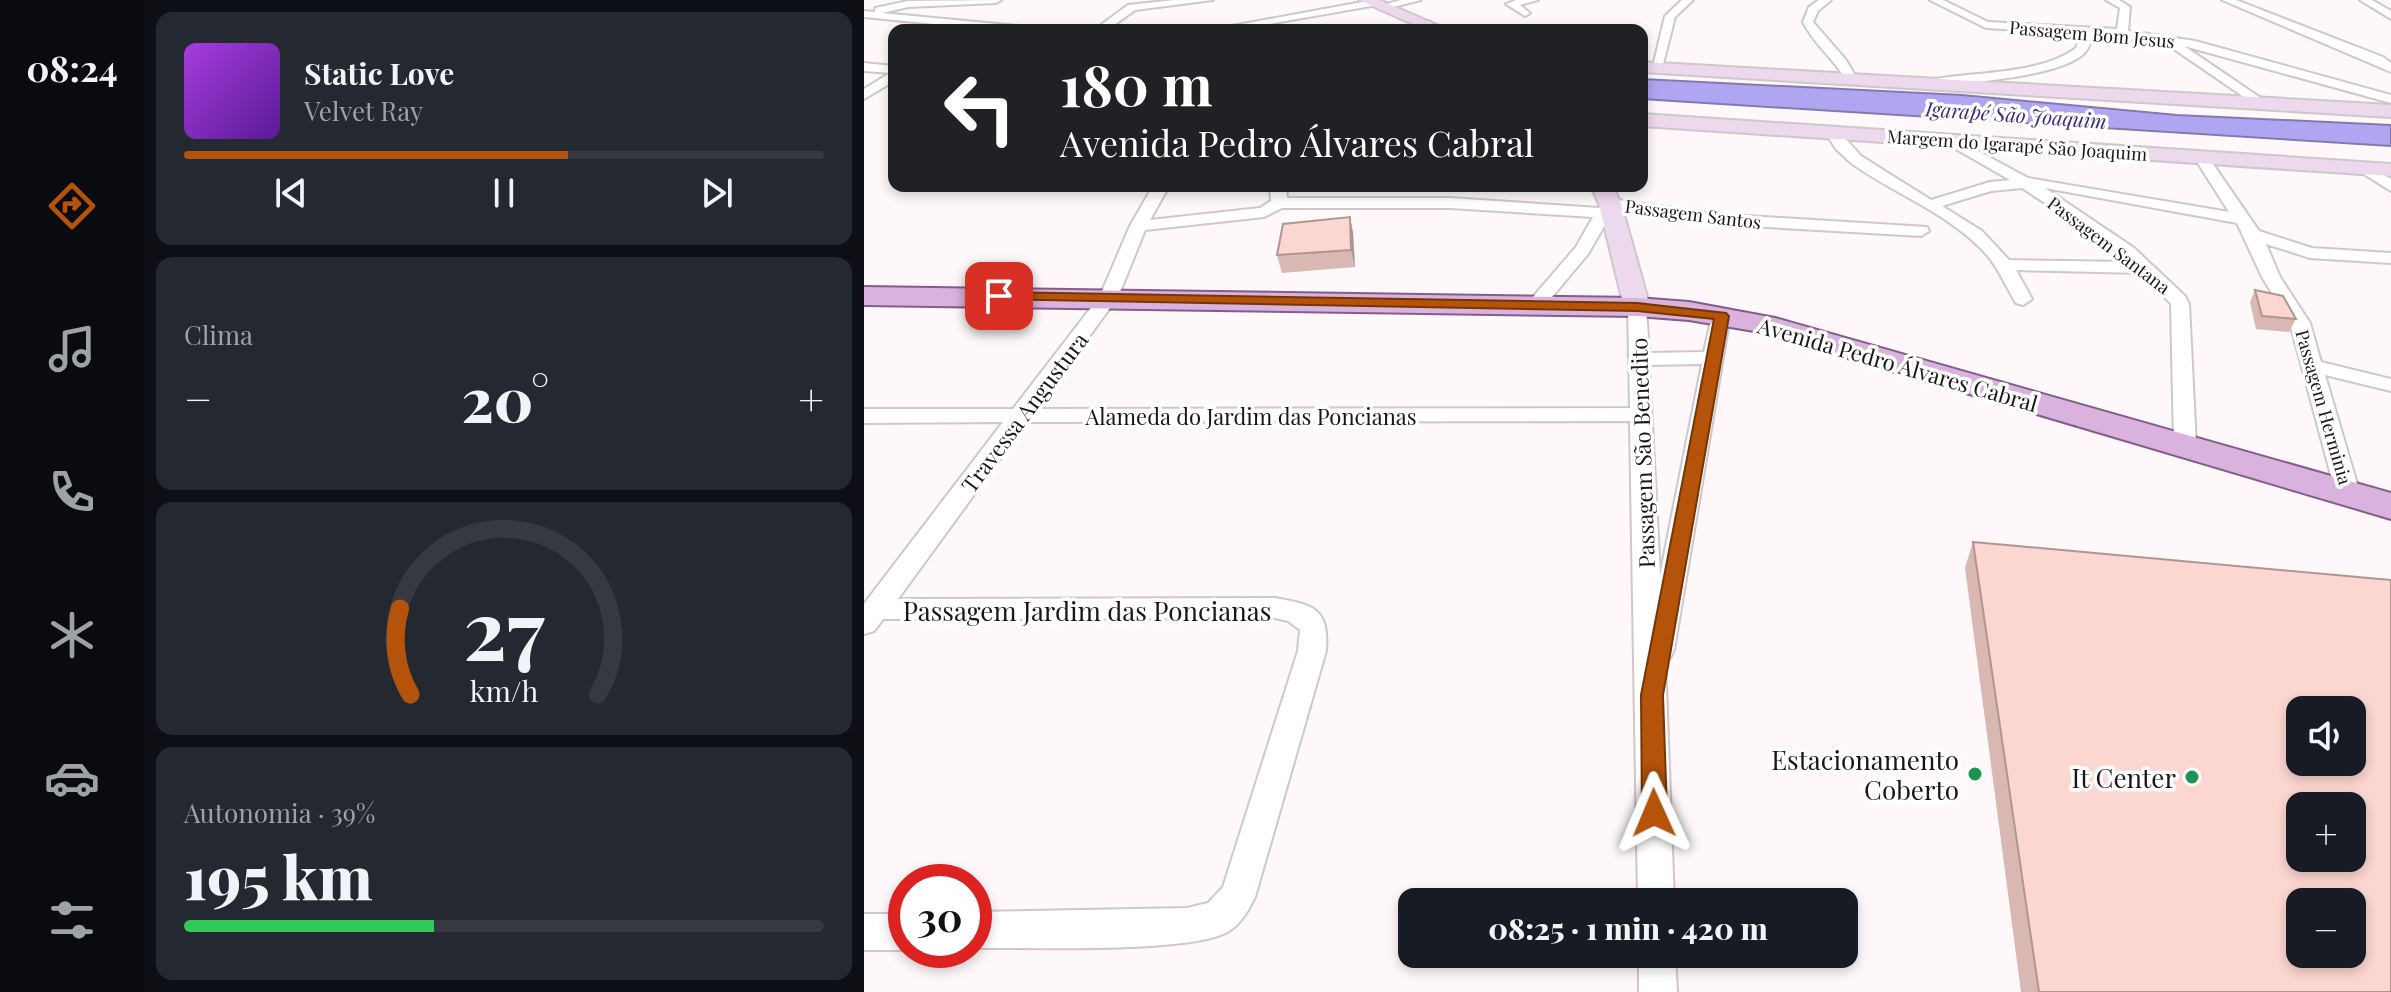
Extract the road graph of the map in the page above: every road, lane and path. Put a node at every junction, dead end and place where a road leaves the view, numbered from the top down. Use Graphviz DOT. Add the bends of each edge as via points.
graph roads {
  1 [pos="920,0"];
  2 [pos="996,0"];
  3 [pos="1416,0"];
  4 [pos="1533,0"];
  5 [pos="1688,0"];
  6 [pos="1826,0"];
  7 [pos="1935,0"];
  8 [pos="2111,0"];
  9 [pos="2227,0"];
  10 [pos="2365,0"];
  11 [pos="1207,1"];
  12 [pos="1373,3"];
  13 [pos="908,4"];
  14 [pos="1525,13"];
  15 [pos="864,14"];
  16 [pos="2391,16"];
  17 [pos="966,24"];
  18 [pos="1109,24"];
  19 [pos="1251,24"];
  20 [pos="1426,24"];
  21 [pos="2087,30"];
  22 [pos="2122,33"];
  23 [pos="2167,39"];
  24 [pos="864,67"];
  25 [pos="1649,67"];
  26 [pos="2391,68"];
  27 [pos="888,72"];
  28 [pos="888,77"];
  29 [pos="1851,79"];
  30 [pos="1929,84"];
  31 [pos="864,95"];
  32 [pos="2391,99"];
  33 [pos="2260,104"];
  34 [pos="2391,111"];
  35 [pos="1648,120"];
  36 [pos="1832,132"];
  37 [pos="1954,142"];
  38 [pos="2201,157"];
  39 [pos="2364,168"];
  40 [pos="2391,170"];
  41 [pos="2024,182"];
  42 [pos="2391,186"];
  43 [pos="1158,192"];
  44 [pos="1278,195"];
  45 [pos="1605,201"];
  46 [pos="1929,205"];
  47 [pos="1138,226"];
  48 [pos="2249,227"];
  49 [pos="1921,231"];
  50 [pos="2391,258"];
  51 [pos="2006,265"];
  52 [pos="2145,268"];
  53 [pos="864,296"];
  54 [pos="1109,297"];
  55 [pos="2023,299"];
  56 [pos="1535,305"];
  57 [pos="1637,307"];
  58 [pos="1721,316"];
  59 [pos="1712,358"];
  60 [pos="1639,359"];
  61 [pos="2311,366"];
  62 [pos="2391,385"];
  63 [pos="1022,414"];
  64 [pos="1639,414"];
  65 [pos="864,416"];
  66 [pos="2185,445"];
  67 [pos="2348,494"];
  68 [pos="2391,506"];
  69 [pos="870,617"];
  70 [pos="1652,695"];
  71 [pos="1656,888"];
  72 [pos="992,930"];
  73 [pos="864,932"];
  74 [pos="888,932"];
  75 [pos="1657,968"];
  76 [pos="1658,992"];
  1 -- 13 [label="street"];
  2 -- 13 [label="street"];
  3 -- 12 [label="street"];
  4 -- 14 [label="street" via="1511,4"];
  5 -- 25 [label="street" via="1670,16"];
  6 -- 29 [label="street" via="1813,9 1808,22 1844,62"];
  7 -- 21 [label="street, Passagem Bom Jesus" via="1986,25"];
  8 -- 22 [label="street" via="2125,7"];
  9 -- 26 [label="street"];
  10 -- 16 [label="street"];
  11 -- 18 [label="street" via="1136,6"];
  12 -- 19 [label="street"];
  12 -- 20 [label="street"];
  13 -- 15 [label="street"];
  15 -- 17 [label="street"];
  21 -- 22 [label="street, Passagem Bom Jesus"];
  21 -- 30 [label="street" via="2086,42 2069,57 2024,70"];
  22 -- 23 [label="street, Passagem Bom Jesus"];
  23 -- 32 [label="street, Passagem Bom Jesus" via="2232,52"];
  23 -- 33 [label="street"];
  24 -- 27 [label="street"];
  25 -- 29 [label="street"];
  28 -- 31 [label="street"];
  29 -- 30 [label="street"];
  30 -- 33 [label="street"];
  33 -- 34 [label="street"];
  35 -- 36 [label="street, Margem do Igarapé São Joaquim"];
  36 -- 37 [label="street, Margem do Igarapé São Joaquim"];
  36 -- 46 [label="street" via="1846,151"];
  37 -- 38 [label="street, Margem do Igarapé São Joaquim"];
  37 -- 41 [label="street, Passagem Santana"];
  38 -- 39 [label="street, Margem do Igarapé São Joaquim"];
  38 -- 48 [label="street, Passagem Herminia"];
  39 -- 40 [label="street, Margem do Igarapé São Joaquim"];
  39 -- 42 [label="street"];
  41 -- 46 [label="street"];
  41 -- 48 [label="street"];
  41 -- 52 [label="street, Passagem Santana"];
  43 -- 47 [label="street, Travessa Angustura"];
  44 -- 45 [label="street, Passagem Santos" via="1450,203"];
  44 -- 47 [label="street, Passagem Santos" via="1264,212"];
  45 -- 49 [label="street, Passagem Santos" via="1715,219"];
  45 -- 56 [label="street" via="1595,232"];
  45 -- 57 [label="street"];
  46 -- 51 [label="street" via="1978,236"];
  47 -- 54 [label="street, Travessa Angustura"];
  48 -- 50 [label="street" via="2310,253"];
  48 -- 61 [label="street, Passagem Herminia" via="2271,277 2300,323"];
  51 -- 52 [label="street"];
  51 -- 55 [label="street"];
  52 -- 66 [label="street, Passagem Santana" via="2180,304"];
  53 -- 54 [label="main road, Avenida Pedro Álvares Cabral"];
  54 -- 56 [label="main road, Avenida Pedro Álvares Cabral"];
  54 -- 63 [label="street, Travessa Angustura"];
  56 -- 57 [label="main road, Avenida Pedro Álvares Cabral"];
  57 -- 58 [label="main road, Avenida Pedro Álvares Cabral"];
  57 -- 60 [label="street, Passagem São Benedito"];
  58 -- 59 [label="street, Passagem São Benedito"];
  58 -- 66 [label="main road, Avenida Pedro Álvares Cabral"];
  59 -- 60 [label="street"];
  59 -- 70 [label="street, Passagem São Benedito"];
  60 -- 64 [label="street, Passagem São Benedito"];
  61 -- 62 [label="street"];
  61 -- 67 [label="street, Passagem Herminia"];
  63 -- 64 [label="street, Alameda do Jardim das Poncianas"];
  63 -- 65 [label="street, Alameda do Jardim das Poncianas"];
  63 -- 69 [label="street, Travessa Angustura"];
  64 -- 70 [label="street, Passagem São Benedito"];
  66 -- 67 [label="main road, Avenida Pedro Álvares Cabral"];
  67 -- 68 [label="main road, Avenida Pedro Álvares Cabral"];
  69 -- 72 [label="street, Passagem Jardim das Poncianas" via="1275,608 1296,612 1314,626 1312,651 1237,897 1218,918 1187,926"];
  70 -- 71 [label="street, Passagem São Benedito"];
  73 -- 74 [label="street"];
  75 -- 76 [label="street"];
}
